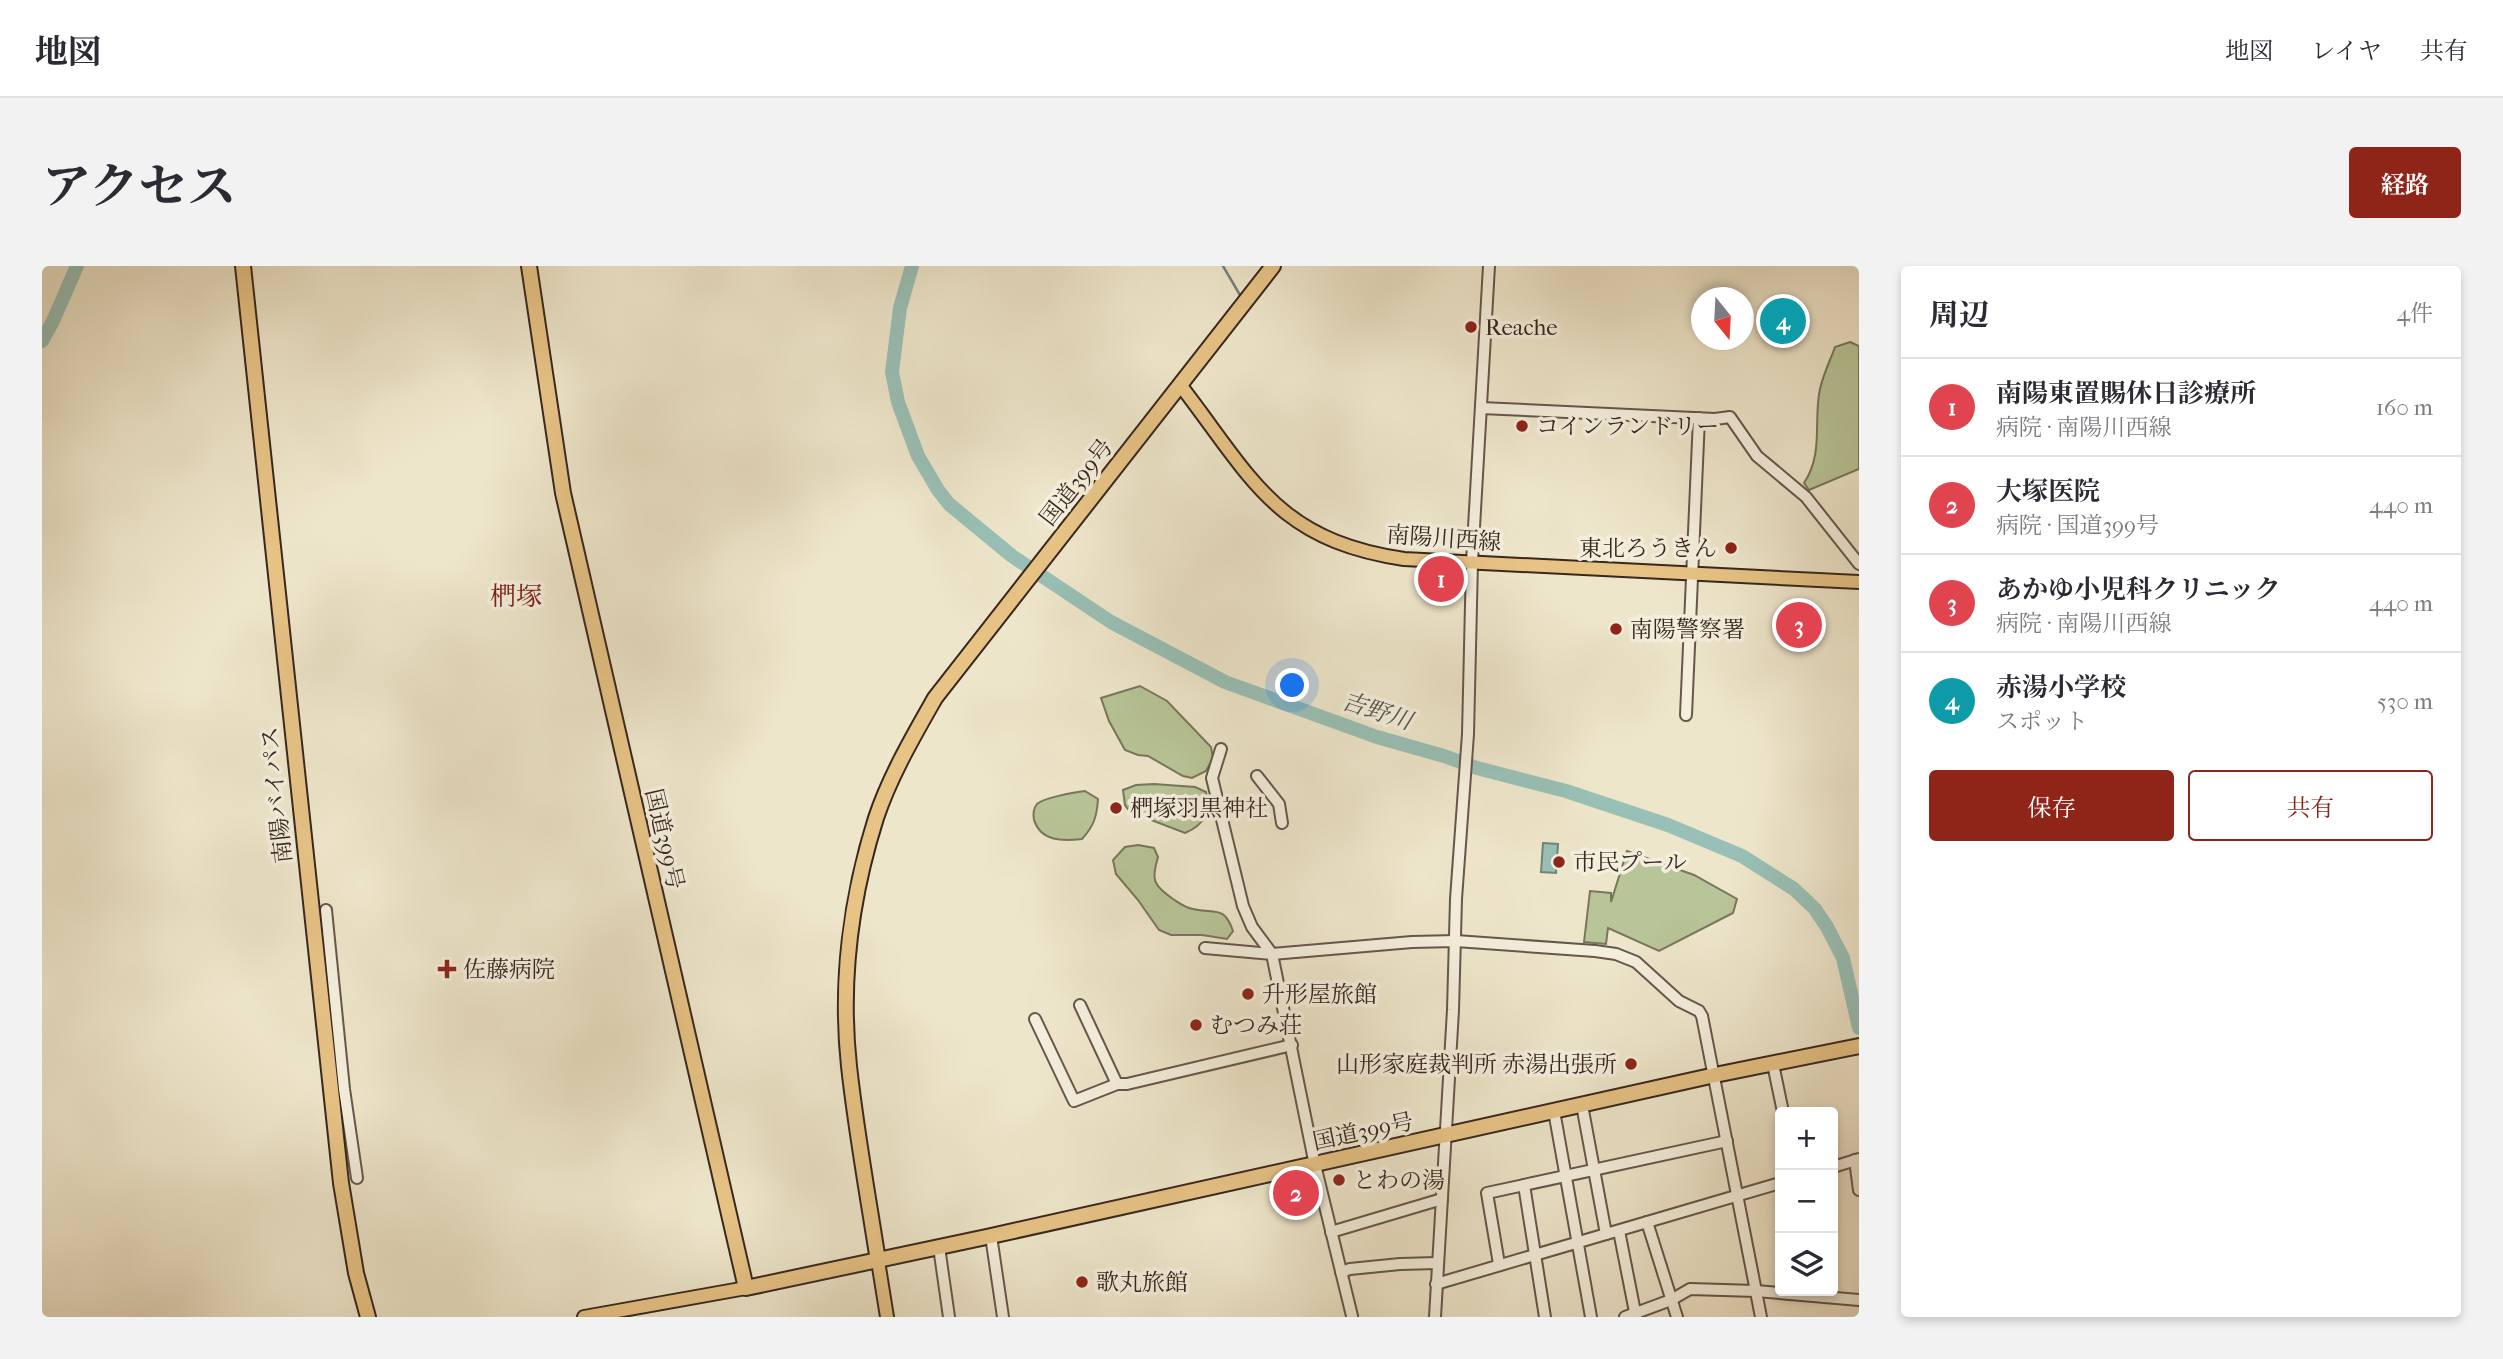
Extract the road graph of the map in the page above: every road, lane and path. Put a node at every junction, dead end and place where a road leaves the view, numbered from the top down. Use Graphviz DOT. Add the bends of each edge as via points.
graph roads {
  1 [pos="243,266"];
  2 [pos="529,266"];
  3 [pos="1273,266"];
  4 [pos="1492,267"];
  5 [pos="1181,386"];
  6 [pos="1481,408"];
  7 [pos="1699,418"];
  8 [pos="1472,562"];
  9 [pos="1859,564"];
  10 [pos="1692,573"];
  11 [pos="1859,582"];
  12 [pos="1686,715"];
  13 [pos="1221,749"];
  14 [pos="1257,776"];
  15 [pos="1282,823"];
  16 [pos="326,910"];
  17 [pos="1457,942"];
  18 [pos="1205,948"];
  19 [pos="1272,954"];
  20 [pos="1080,1005"];
  21 [pos="1035,1019"];
  22 [pos="1292,1045"];
  23 [pos="1859,1046"];
  24 [pos="1773,1064"];
  25 [pos="1714,1075"];
  26 [pos="1117,1084"];
  27 [pos="1582,1105"];
  28 [pos="1782,1107"];
  29 [pos="1554,1111"];
  30 [pos="1446,1136"];
  31 [pos="1727,1141"];
  32 [pos="1857,1160"];
  33 [pos="1315,1165"];
  34 [pos="1838,1166"];
  35 [pos="1594,1171"];
  36 [pos="1564,1176"];
  37 [pos="357,1178"];
  38 [pos="1775,1184"];
  39 [pos="1524,1185"];
  40 [pos="1859,1190"];
  41 [pos="1737,1195"];
  42 [pos="1442,1199"];
  43 [pos="1647,1222"];
  44 [pos="1619,1231"];
  45 [pos="1331,1232"];
  46 [pos="1606,1234"];
  47 [pos="991,1237"];
  48 [pos="1578,1243"];
  49 [pos="939,1247"];
  50 [pos="1535,1254"];
  51 [pos="878,1261"];
  52 [pos="1437,1263"];
  53 [pos="1499,1264"];
  54 [pos="1341,1272"];
  55 [pos="1436,1284"];
  56 [pos="746,1288"];
  57 [pos="1756,1291"];
  58 [pos="1775,1292"];
  59 [pos="1837,1296"];
  60 [pos="1671,1300"];
  61 [pos="1859,1300"];
  62 [pos="1352,1316"];
  63 [pos="1632,1316"];
  64 [pos="368,1317"];
  65 [pos="584,1317"];
  66 [pos="887,1317"];
  67 [pos="950,1317"];
  68 [pos="1003,1317"];
  69 [pos="1435,1317"];
  70 [pos="1545,1317"];
  71 [pos="1591,1317"];
  72 [pos="1677,1317"];
  73 [pos="1761,1317"];
  1 -- 64 [label="highway, 南陽バイパス" via="341,1183"];
  2 -- 56 [label="highway, 国道399号" via="563,493"];
  3 -- 5 [label="highway, 国道399号"];
  4 -- 6 [label="street"];
  5 -- 8 [label="main road, 南陽川西線" via="1256,486 1301,524 1345,545 1385,556"];
  5 -- 51 [label="highway, 国道399号" via="935,698 877,816 859,883 847,971 849,1065"];
  6 -- 7 [label="street"];
  6 -- 8 [label="street"];
  7 -- 9 [label="street" via="1730,417 1757,456 1806,497"];
  7 -- 10 [label="street"];
  8 -- 10 [label="main road, 南陽川西線"];
  8 -- 17 [label="street"];
  10 -- 11 [label="main road, 南陽川西線"];
  10 -- 12 [label="street"];
  13 -- 19 [label="street" via="1212,778 1243,906"];
  14 -- 15 [label="street" via="1279,804"];
  16 -- 37 [label="street"];
  17 -- 19 [label="street"];
  17 -- 25 [label="street" via="1627,957 1679,1001 1699,1011"];
  17 -- 30 [label="street"];
  18 -- 19 [label="street"];
  19 -- 22 [label="street"];
  20 -- 26 [label="street"];
  21 -- 26 [label="street" via="1074,1101"];
  22 -- 26 [label="street"];
  22 -- 33 [label="street"];
  23 -- 24 [label="highway, 国道399号"];
  24 -- 25 [label="highway, 国道399号"];
  24 -- 28 [label="street"];
  25 -- 27 [label="highway, 国道399号"];
  25 -- 31 [label="street"];
  27 -- 29 [label="highway, 国道399号"];
  27 -- 35 [label="street"];
  29 -- 30 [label="highway, 国道399号"];
  29 -- 36 [label="street"];
  30 -- 33 [label="highway, 国道399号"];
  30 -- 42 [label="street"];
  31 -- 35 [label="street"];
  31 -- 41 [label="street"];
  32 -- 34 [label="street"];
  32 -- 40 [label="street"];
  33 -- 45 [label="street"];
  33 -- 47 [label="highway, 国道399号"];
  35 -- 36 [label="street"];
  35 -- 46 [label="street"];
  36 -- 39 [label="street"];
  36 -- 48 [label="street"];
  38 -- 41 [label="street"];
  39 -- 50 [label="street"];
  39 -- 53 [label="street" via="1487,1194"];
  41 -- 43 [label="street"];
  41 -- 57 [label="street"];
  42 -- 45 [label="street"];
  42 -- 52 [label="street"];
  43 -- 44 [label="street"];
  43 -- 60 [label="street"];
  44 -- 46 [label="street"];
  44 -- 63 [label="street"];
  45 -- 54 [label="street"];
  46 -- 48 [label="street"];
  47 -- 49 [label="highway, 国道399号"];
  47 -- 68 [label="street"];
  48 -- 50 [label="street"];
  48 -- 71 [label="street"];
  49 -- 51 [label="highway, 国道399号"];
  49 -- 67 [label="street"];
  50 -- 53 [label="street"];
  50 -- 70 [label="street"];
  51 -- 56 [label="highway, 国道399号"];
  51 -- 66 [label="main road"];
  52 -- 54 [label="street"];
  52 -- 55 [label="street"];
  53 -- 55 [label="street"];
  54 -- 62 [label="street"];
  55 -- 69 [label="street"];
  56 -- 65 [label="main road"];
  57 -- 58 [label="street"];
  57 -- 60 [label="street" via="1690,1289"];
  57 -- 73 [label="street"];
  59 -- 61 [label="street"];
  60 -- 63 [label="street"];
  60 -- 72 [label="street"];
}
